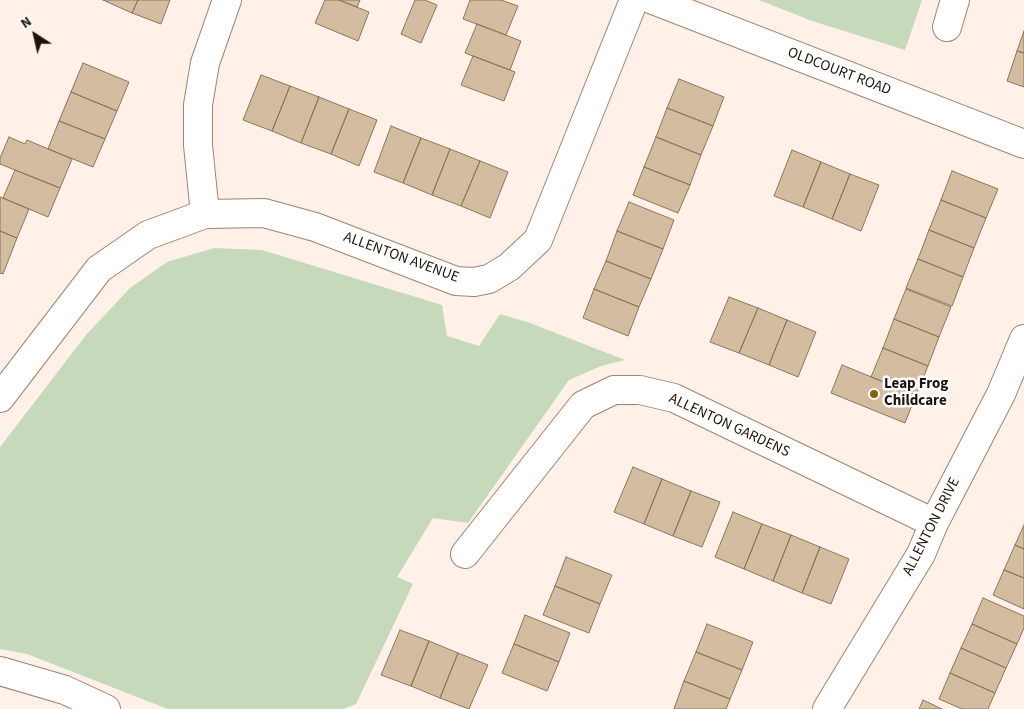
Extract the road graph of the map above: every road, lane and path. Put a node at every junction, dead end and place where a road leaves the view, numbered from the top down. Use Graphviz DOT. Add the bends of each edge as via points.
graph roads {
  1 [pos="227,0"];
  2 [pos="634,0"];
  3 [pos="653,0"];
  4 [pos="955,0"];
  5 [pos="947,27"];
  6 [pos="1024,144"];
  7 [pos="205,214"];
  8 [pos="1024,338"];
  9 [pos="8,369"];
  10 [pos="0,398"];
  11 [pos="934,523"];
  12 [pos="465,554"];
  13 [pos="0,671"];
  14 [pos="106,709"];
  15 [pos="826,709"];
  1 -- 7 [label="street" via="205,63 198,105 198,145"];
  2 -- 7 [label="street, ALLENTON AVENUE" via="538,240 509,267 489,279 456,281 315,227 264,213"];
  3 -- 6 [label="street, OLDCOURT ROAD"];
  4 -- 5 [label="street"];
  7 -- 9 [label="street, ALLENTON AVENUE" via="148,235 99,269"];
  8 -- 11 [label="street, ALLENTON DRIVE" via="1000,394"];
  9 -- 10 [label="street, ALLENTON AVENUE"];
  11 -- 12 [label="street, ALLENTON GARDENS" via="674,398 640,390 614,390 583,405"];
  11 -- 15 [label="street, ALLENTON DRIVE" via="921,554"];
  13 -- 14 [label="street" via="65,690"];
}
